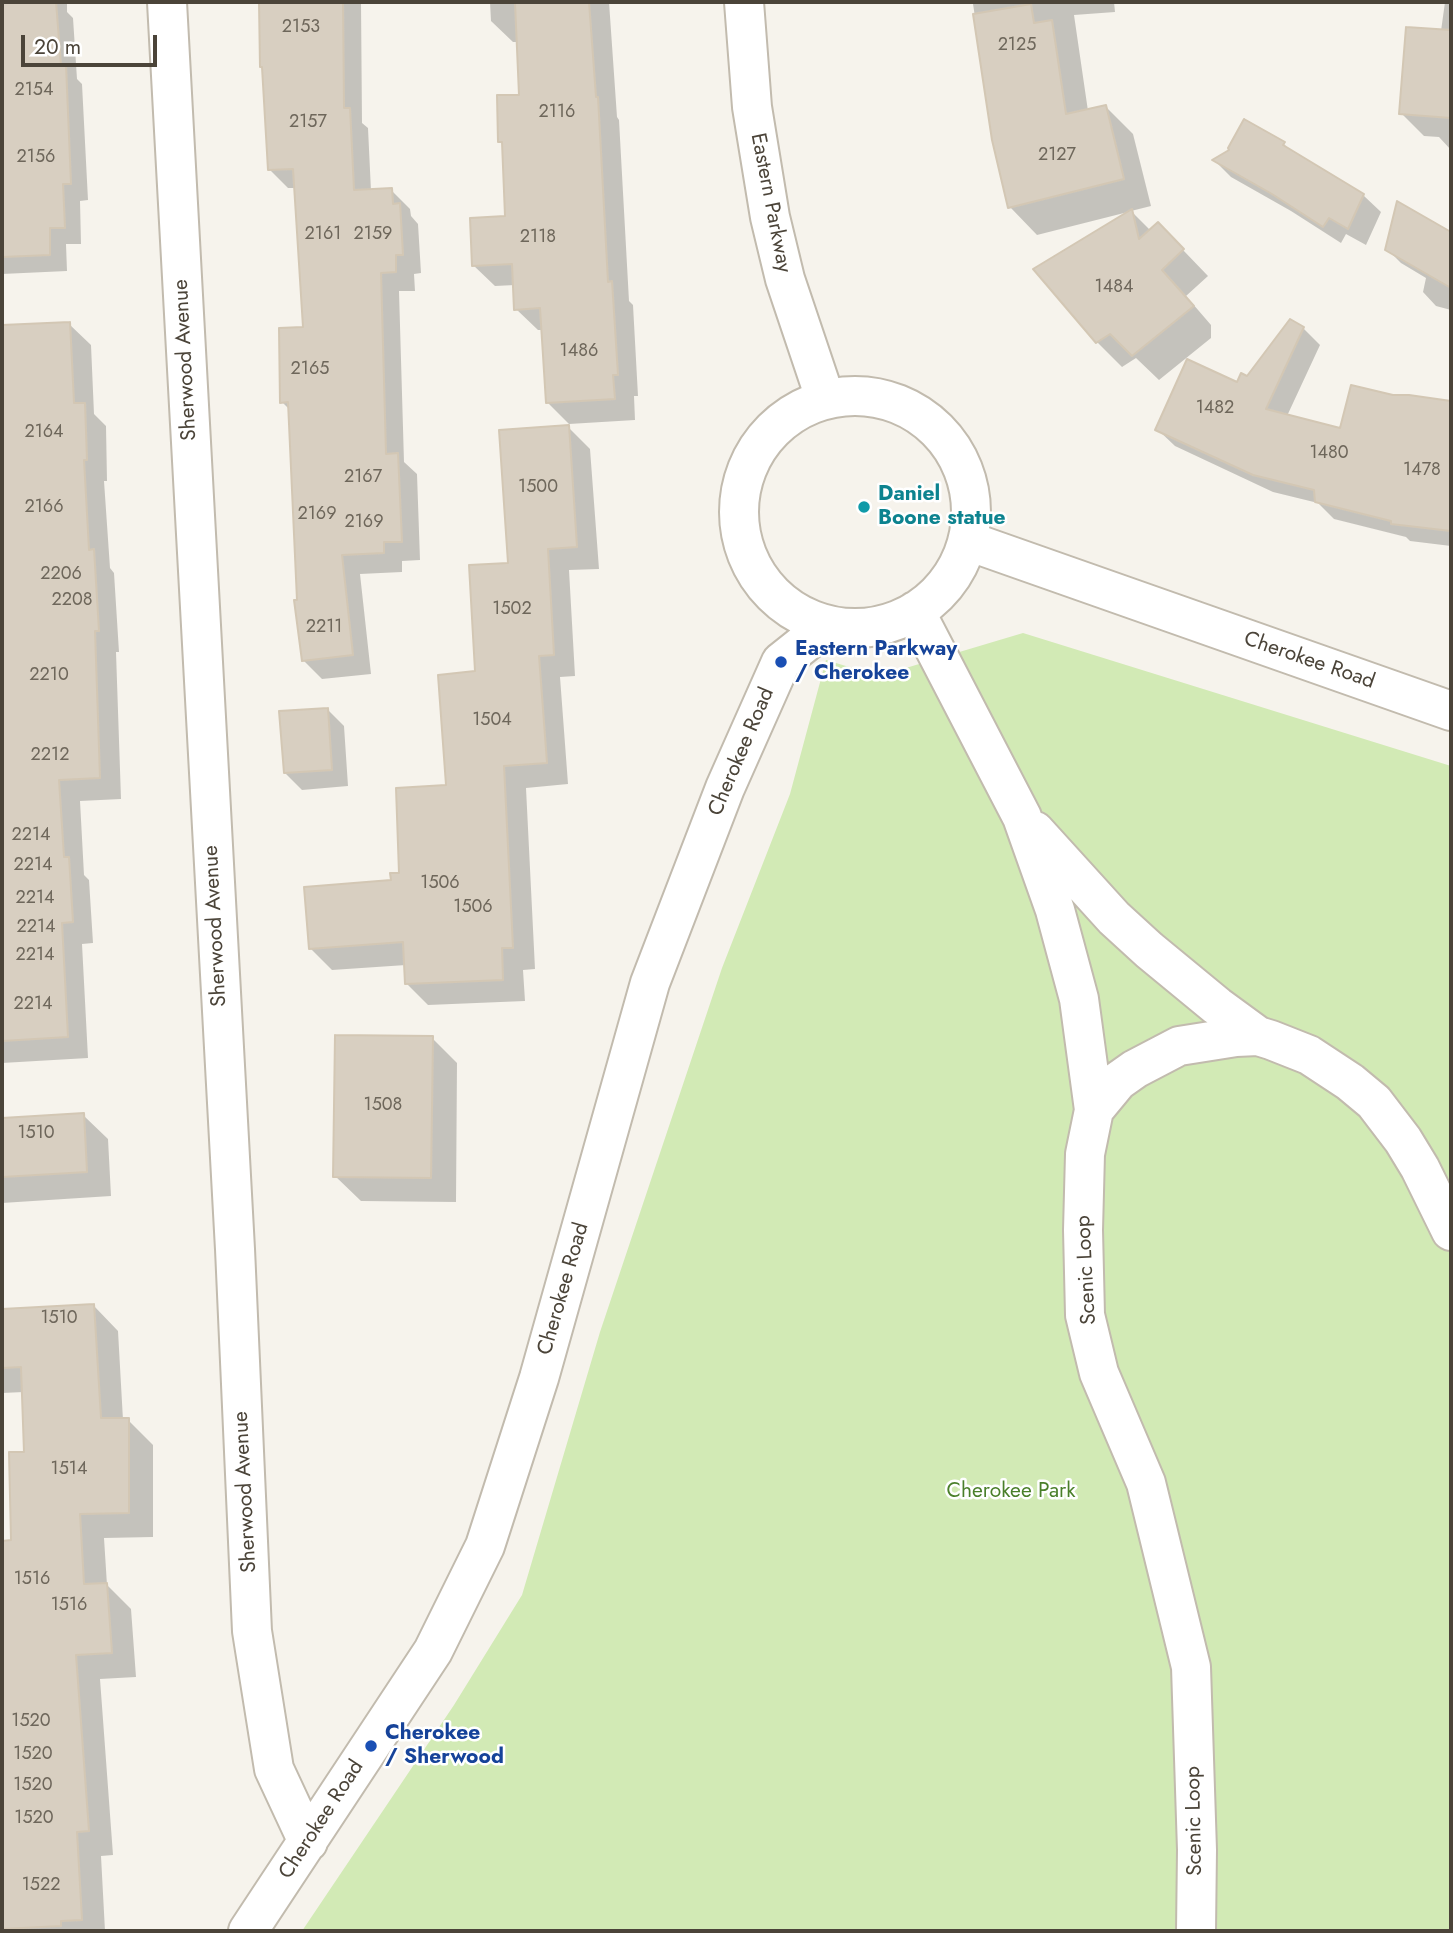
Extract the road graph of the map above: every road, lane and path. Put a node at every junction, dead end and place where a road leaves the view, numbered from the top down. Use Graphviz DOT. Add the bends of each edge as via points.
graph roads {
  1 [pos="167,2"];
  2 [pos="744,2"];
  3 [pos="825,398"];
  4 [pos="968,541"];
  5 [pos="915,611"];
  6 [pos="825,627"];
  7 [pos="1451,711"];
  8 [pos="1022,817"];
  9 [pos="1258,1036"];
  10 [pos="1094,1110"];
  11 [pos="1451,1231"];
  12 [pos="308,1842"];
  13 [pos="248,1931"];
  14 [pos="1196,1931"];
  1 -- 12 [label="street, Sherwood Avenue" via="252,1631 274,1769"];
  2 -- 3 [label="street, Eastern Parkway" via="752,107 770,217 785,279"];
  3 -- 4 [label="street" via="873,396 909,407 953,447 970,490"];
  3 -- 6 [label="street" via="786,416 750,458 737,504 746,559 782,606"];
  4 -- 5 [label="street" via="951,578 925,607"];
  4 -- 7 [label="street, Cherokee Road"];
  5 -- 6 [label="street" via="880,627"];
  5 -- 8 [label="street"];
  6 -- 12 [label="street, Cherokee Road" via="781,662 725,788 650,983 539,1378 485,1546 433,1651"];
  8 -- 9 [label="street" via="1114,918"];
  8 -- 10 [label="street" via="1075,980"];
  9 -- 10 [label="street, Scenic Loop" via="1179,1046 1118,1081"];
  9 -- 11 [label="street, Scenic Loop" via="1309,1055 1374,1102 1404,1140"];
  10 -- 14 [label="street, Scenic Loop" via="1085,1154 1085,1315 1099,1373 1146,1483 1191,1667"];
  12 -- 13 [label="street, Cherokee Road"];
}
